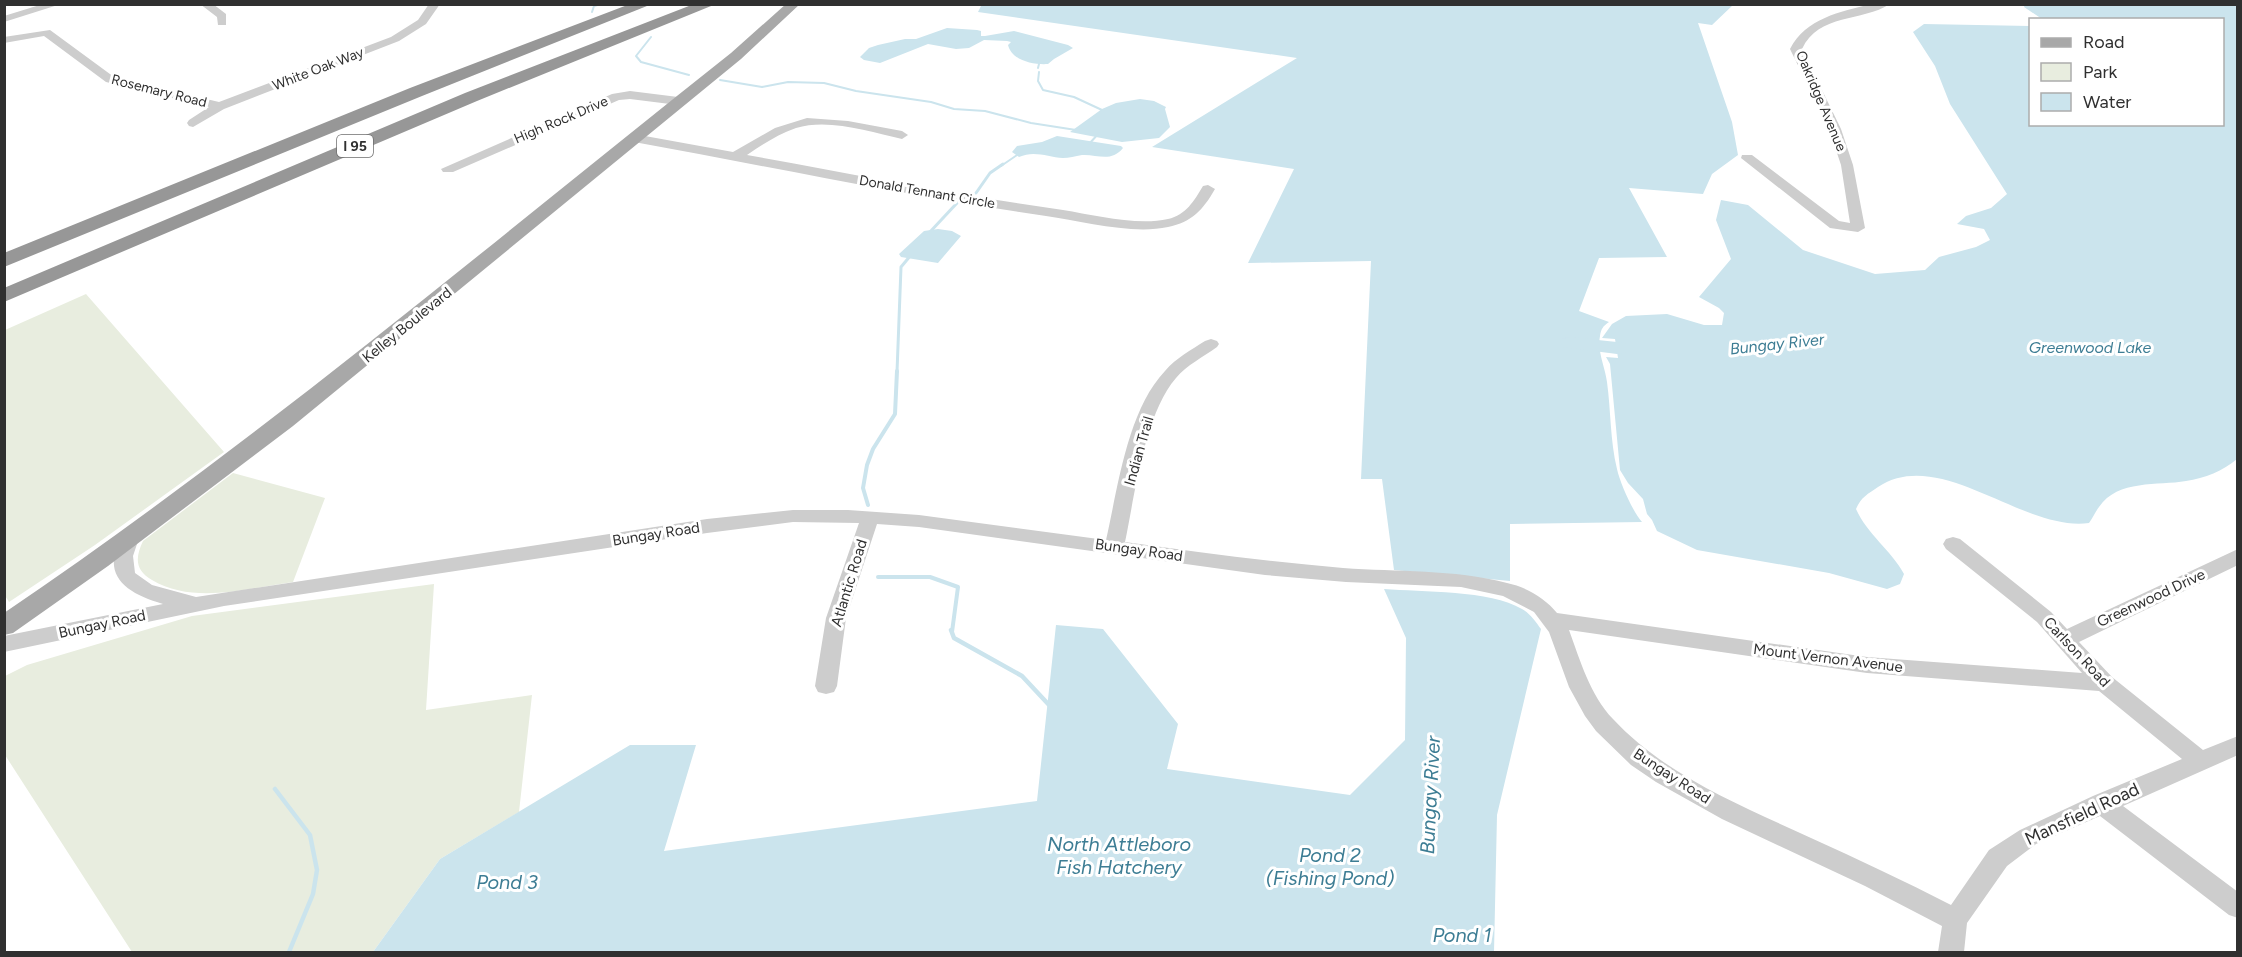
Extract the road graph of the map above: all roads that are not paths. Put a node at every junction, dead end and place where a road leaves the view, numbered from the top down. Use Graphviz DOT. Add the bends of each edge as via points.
graph roads {
  1 [pos="56,4"];
  2 [pos="435,4"];
  3 [pos="645,4"];
  4 [pos="709,4"];
  5 [pos="794,4"];
  6 [pos="1885,4"];
  7 [pos="208,5"];
  8 [pos="4,19"];
  9 [pos="222,23"];
  10 [pos="4,40"];
  11 [pos="678,101"];
  12 [pos="220,106"];
  13 [pos="193,123"];
  14 [pos="902,135"];
  15 [pos="634,138"];
  16 [pos="734,157"];
  17 [pos="1747,158"];
  18 [pos="448,169"];
  19 [pos="1208,189"];
  20 [pos="4,261"];
  21 [pos="4,296"];
  22 [pos="1211,344"];
  23 [pos="870,516"];
  24 [pos="130,538"];
  25 [pos="1953,544"];
  26 [pos="1114,547"];
  27 [pos="2238,556"];
  28 [pos="199,604"];
  29 [pos="1553,620"];
  30 [pos="4,626"];
  31 [pos="2063,640"];
  32 [pos="4,644"];
  33 [pos="2104,683"];
  34 [pos="826,686"];
  35 [pos="2238,745"];
  36 [pos="2200,761"];
  37 [pos="2101,803"];
  38 [pos="2238,907"];
  39 [pos="1955,920"];
  40 [pos="1951,952"];
  1 -- 8 [label="street"];
  2 -- 12 [label="street, White Oak Way" via="422,22 395,39"];
  3 -- 20 [label="highway, I 95" via="416,92"];
  4 -- 21 [label="highway, I 95" via="452,105"];
  5 -- 11 [label="main road, Kelley Boulevard"];
  6 -- 17 [label="street, Oakridge Avenue" via="1817,25 1796,49 1835,129 1847,165 1858,228 1835,225"];
  7 -- 9 [label="street" via="222,16"];
  10 -- 12 [label="street, Rosemary Road" via="47,32 110,80"];
  11 -- 15 [label="main road, Kelley Boulevard"];
  11 -- 18 [label="street, High Rock Drive" via="616,97"];
  12 -- 13 [label="street, White Oak Way"];
  14 -- 16 [label="street" via="804,122 787,127"];
  15 -- 16 [label="street, Donald Tennant Circle"];
  15 -- 24 [label="main road, Kelley Boulevard" via="311,403"];
  16 -- 19 [label="street, Donald Tennant Circle" via="1004,206 1128,224 1165,224 1183,219 1199,205"];
  22 -- 26 [label="street, Indian Trail" via="1174,371 1154,402 1142,431"];
  23 -- 26 [label="street, Bungay Road"];
  23 -- 28 [label="street, Bungay Road" via="738,521"];
  23 -- 34 [label="street, Atlantic Road" via="836,618"];
  24 -- 28 [label="street, Bungay Road" via="123,556 128,579 158,595"];
  24 -- 30 [label="main road, Kelley Boulevard"];
  25 -- 31 [label="street, Carlson Road" via="2044,617"];
  26 -- 29 [label="street, Bungay Road" via="1299,571 1473,582 1524,597"];
  27 -- 31 [label="street, Greenwood Drive"];
  28 -- 32 [label="street, Bungay Road"];
  29 -- 33 [label="street, Mount Vernon Avenue" via="1868,665"];
  29 -- 39 [label="street, Bungay Road" via="1585,698 1604,725 1639,758 1730,812"];
  31 -- 33 [label="street, Carlson Road"];
  33 -- 36 [label="street, Carlson Road"];
  35 -- 36 [label="street, Mansfield Road"];
  36 -- 37 [label="street, Mansfield Road"];
  37 -- 38 [label="street"];
  37 -- 39 [label="street, Mansfield Road" via="2028,837 1998,858"];
  39 -- 40 [label="street"];
}
